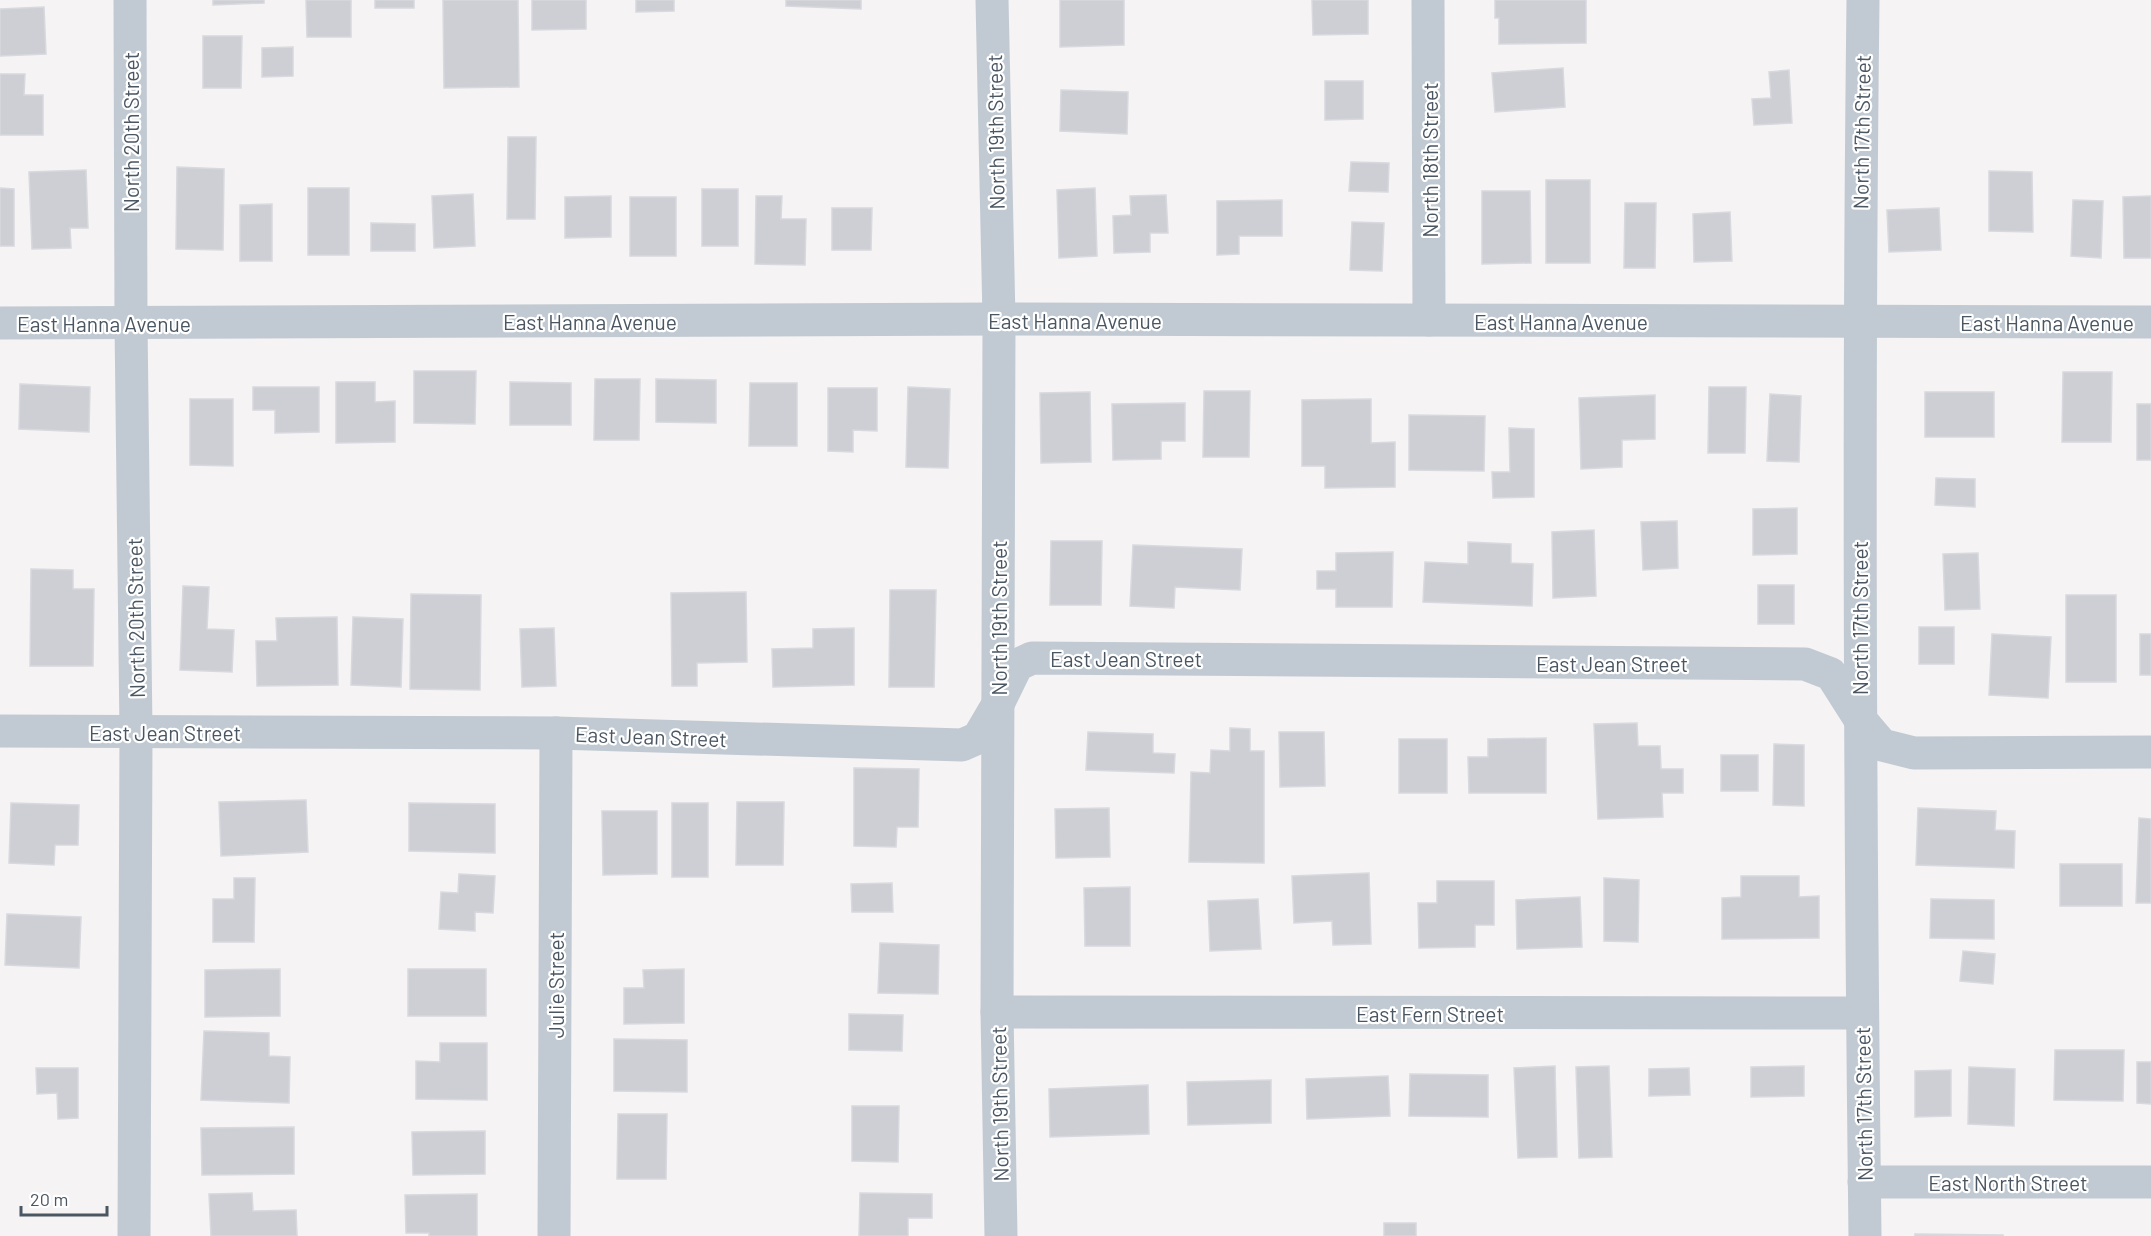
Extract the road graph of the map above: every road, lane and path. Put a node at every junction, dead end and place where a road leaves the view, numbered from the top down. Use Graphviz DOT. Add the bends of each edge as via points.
graph roads {
  1 [pos="130,0"];
  2 [pos="992,0"];
  3 [pos="1428,0"];
  4 [pos="1863,0"];
  5 [pos="999,319"];
  6 [pos="1429,320"];
  7 [pos="1859,322"];
  8 [pos="2151,322"];
  9 [pos="0,323"];
  10 [pos="131,323"];
  11 [pos="998,704"];
  12 [pos="1859,718"];
  13 [pos="0,731"];
  14 [pos="136,732"];
  15 [pos="556,733"];
  16 [pos="2151,752"];
  17 [pos="997,1012"];
  18 [pos="1862,1013"];
  19 [pos="1864,1182"];
  20 [pos="2151,1182"];
  21 [pos="134,1236"];
  22 [pos="554,1236"];
  23 [pos="1001,1236"];
  24 [pos="1865,1236"];
  1 -- 10 [label="street, North 20th Street"];
  2 -- 5 [label="street, North 19th Street"];
  3 -- 6 [label="street, North 18th Street"];
  4 -- 7 [label="street, North 17th Street"];
  5 -- 6 [label="street, East Hanna Avenue"];
  5 -- 10 [label="street, East Hanna Avenue"];
  5 -- 11 [label="street, North 19th Street"];
  6 -- 7 [label="street, East Hanna Avenue"];
  7 -- 8 [label="street, East Hanna Avenue"];
  7 -- 12 [label="street, North 17th Street"];
  9 -- 10 [label="street, East Hanna Avenue"];
  10 -- 14 [label="street, North 20th Street"];
  11 -- 12 [label="street, East Jean Street" via="1017,665 1032,658 1805,664 1831,674"];
  11 -- 15 [label="street, East Jean Street" via="978,738 962,745"];
  11 -- 17 [label="street, North 19th Street"];
  12 -- 16 [label="street, East Jean Street" via="1882,745 1914,753"];
  12 -- 18 [label="street, North 17th Street"];
  13 -- 14 [label="street, East Jean Street"];
  14 -- 15 [label="street, East Jean Street"];
  14 -- 21 [label="street, North 20th Street"];
  15 -- 22 [label="street, Julie Street"];
  17 -- 18 [label="street, East Fern Street"];
  17 -- 23 [label="street, North 19th Street"];
  18 -- 19 [label="street, North 17th Street"];
  19 -- 20 [label="street, East North Street"];
  19 -- 24 [label="street, North 17th Street"];
}
